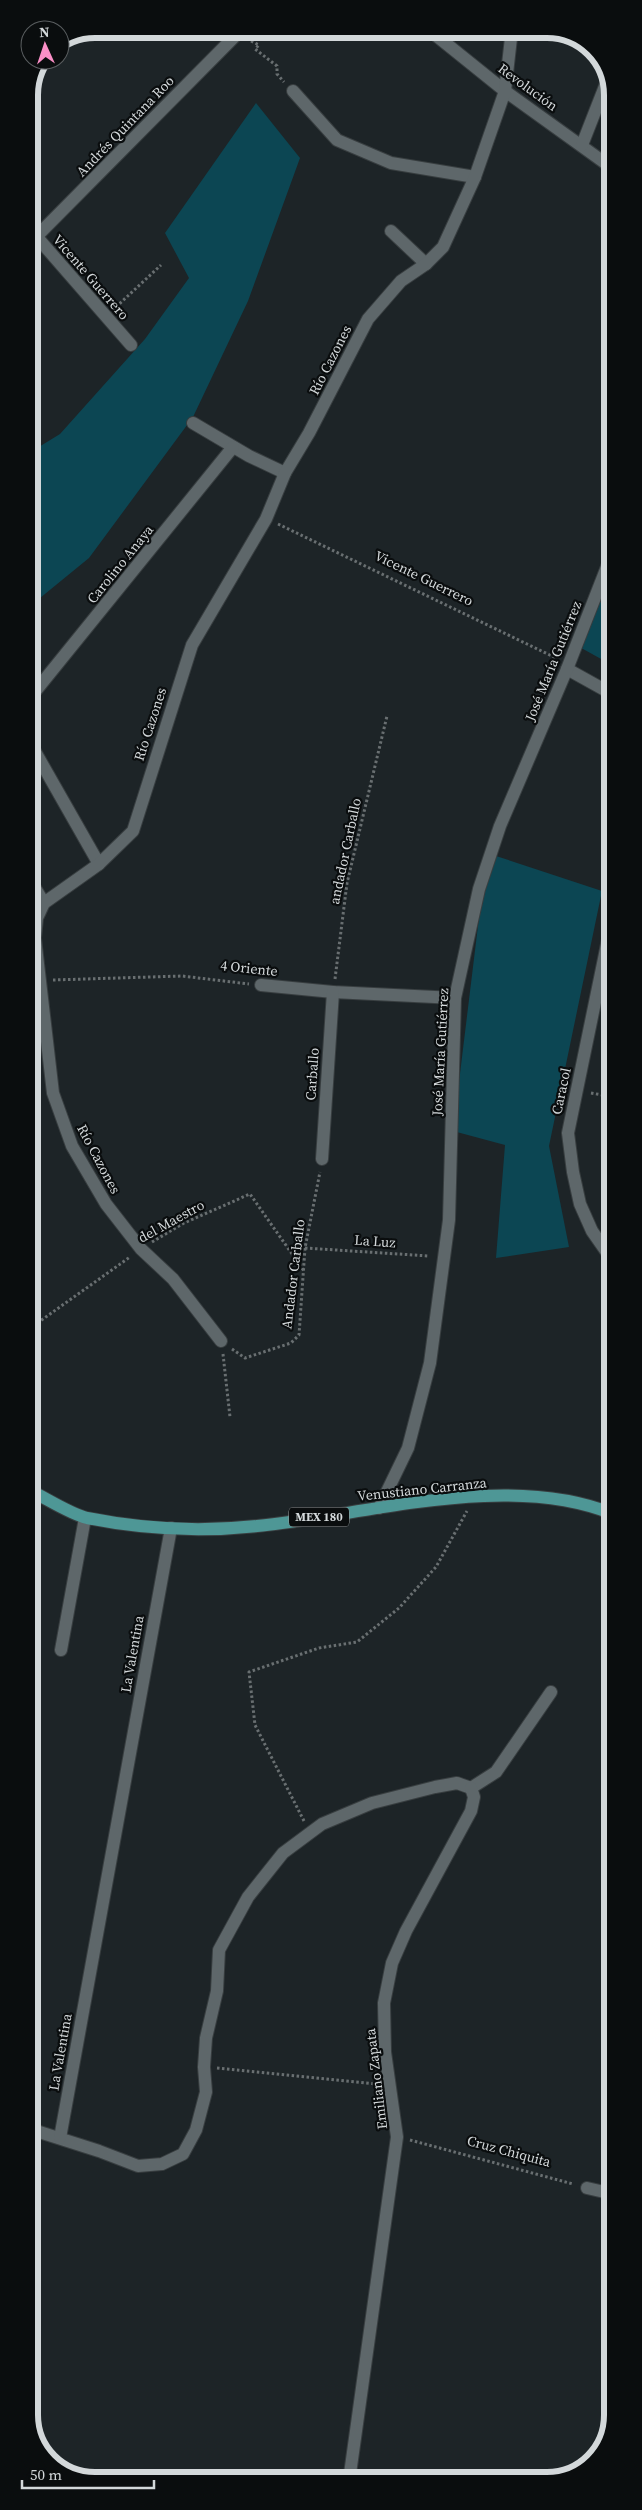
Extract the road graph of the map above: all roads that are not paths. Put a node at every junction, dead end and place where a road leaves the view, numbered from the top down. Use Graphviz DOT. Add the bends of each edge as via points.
graph roads {
  1 [pos="232,38"];
  2 [pos="439,38"];
  3 [pos="511,38"];
  4 [pos="505,90"];
  5 [pos="604,90"];
  6 [pos="293,91"];
  7 [pos="582,145"];
  8 [pos="604,162"];
  9 [pos="475,177"];
  10 [pos="38,230"];
  11 [pos="391,231"];
  12 [pos="38,245"];
  13 [pos="426,264"];
  14 [pos="131,345"];
  15 [pos="193,424"];
  16 [pos="234,447"];
  17 [pos="285,474"];
  18 [pos="604,575"];
  19 [pos="568,667"];
  20 [pos="38,689"];
  21 [pos="604,689"];
  22 [pos="38,757"];
  23 [pos="99,864"];
  24 [pos="38,893"];
  25 [pos="44,903"];
  26 [pos="38,916"];
  27 [pos="604,959"];
  28 [pos="38,963"];
  29 [pos="261,985"];
  30 [pos="333,992"];
  31 [pos="455,998"];
  32 [pos="322,1159"];
  33 [pos="604,1248"];
  34 [pos="221,1341"];
  35 [pos="38,1494"];
  36 [pos="379,1508"];
  37 [pos="604,1510"];
  38 [pos="86,1518"];
  39 [pos="170,1528"];
  40 [pos="61,1650"];
  41 [pos="551,1692"];
  42 [pos="471,1788"];
  43 [pos="38,2131"];
  44 [pos="60,2138"];
  45 [pos="587,2188"];
  46 [pos="604,2192"];
  47 [pos="350,2472"];
  1 -- 10 [label="street, Andrés Quintana Roo"];
  2 -- 4 [label="street, Revolución"];
  3 -- 4 [label="street, Río Cazones"];
  4 -- 7 [label="street, Revolución"];
  4 -- 9 [label="street, Río Cazones"];
  5 -- 7 [label="street"];
  6 -- 9 [label="street" via="337,140 391,163"];
  7 -- 8 [label="street, Revolución"];
  9 -- 13 [label="street, Río Cazones" via="444,247"];
  11 -- 13 [label="street"];
  12 -- 14 [label="street, Vicente Guerrero"];
  13 -- 17 [label="street, Río Cazones" via="401,281 368,319"];
  15 -- 16 [label="street"];
  16 -- 17 [label="street"];
  16 -- 20 [label="street, Carolino Anaya"];
  17 -- 23 [label="street, Río Cazones" via="266,519 192,644 133,831"];
  18 -- 19 [label="street, José María Gutiérrez"];
  19 -- 21 [label="street"];
  19 -- 31 [label="street, José María Gutiérrez" via="500,826 479,889"];
  22 -- 23 [label="street"];
  23 -- 25 [label="street, Río Cazones"];
  24 -- 25 [label="street"];
  25 -- 26 [label="street, Río Cazones"];
  27 -- 33 [label="street, Caracol" via="568,1133 580,1204"];
  28 -- 34 [label="street, Río Cazones" via="53,1093 72,1146 106,1204 141,1249 174,1278"];
  29 -- 30 [label="street, 4 Oriente"];
  30 -- 31 [label="street, 4 Oriente"];
  30 -- 32 [label="street, Carballo"];
  31 -- 36 [label="street, José María Gutiérrez" via="449,1220 430,1363 408,1448"];
  35 -- 38 [label="main road, Venustiano Carranza / MEX 180"];
  36 -- 37 [label="main road, Venustiano Carranza / MEX 180" via="477,1496 551,1499"];
  36 -- 39 [label="main road, Venustiano Carranza / MEX 180" via="256,1526"];
  38 -- 39 [label="main road, Venustiano Carranza / MEX 180"];
  38 -- 40 [label="street"];
  39 -- 44 [label="street, La Valentina"];
  41 -- 42 [label="street" via="496,1772"];
  42 -- 44 [label="street" via="457,1783 372,1803 322,1824 283,1853 248,1897 220,1950 217,1991 206,2038 206,2092 196,2130 183,2154 162,2164 138,2166"];
  42 -- 47 [label="street, Emiliano Zapata" via="474,1797 471,1811 406,1931 392,1963 384,2003 385,2052 398,2137"];
  43 -- 44 [label="street"];
  45 -- 46 [label="street"];
}
